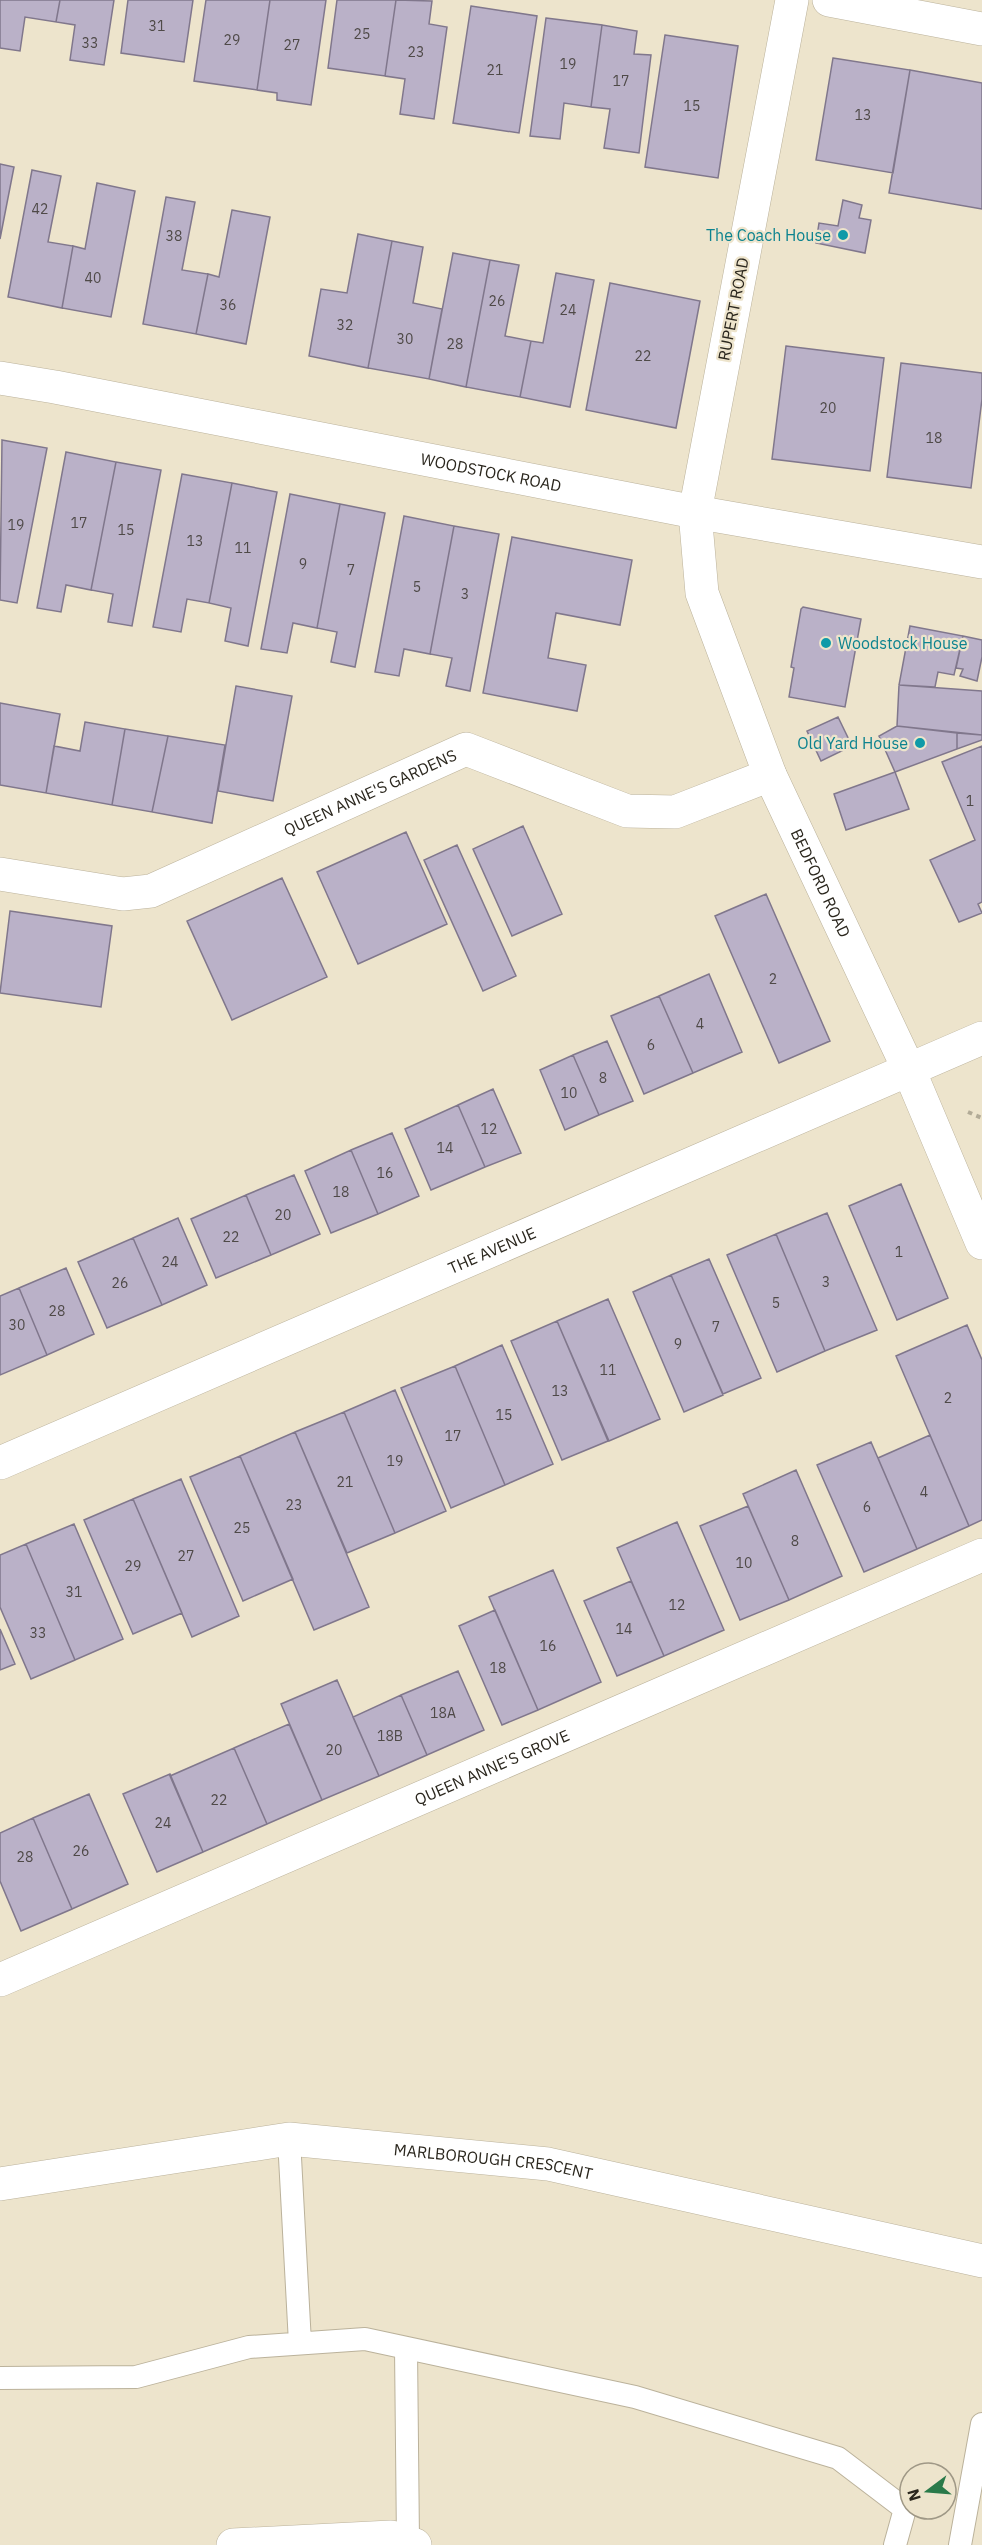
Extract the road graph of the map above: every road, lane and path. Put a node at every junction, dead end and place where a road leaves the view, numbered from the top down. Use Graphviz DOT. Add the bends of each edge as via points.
graph roads {
  1 [pos="792,0"];
  2 [pos="829,0"];
  3 [pos="982,29"];
  4 [pos="0,378"];
  5 [pos="695,512"];
  6 [pos="982,562"];
  7 [pos="770,775"];
  8 [pos="0,874"];
  9 [pos="982,1038"];
  10 [pos="909,1070"];
  11 [pos="982,1243"];
  12 [pos="0,1463"];
  13 [pos="982,1556"];
  14 [pos="0,1980"];
  15 [pos="289,2139"];
  16 [pos="0,2184"];
  17 [pos="982,2261"];
  18 [pos="300,2343"];
  19 [pos="406,2348"];
  20 [pos="0,2378"];
  21 [pos="982,2424"];
  22 [pos="411,2544"];
  23 [pos="233,2545"];
  24 [pos="895,2545"];
  25 [pos="960,2545"];
  1 -- 5 [label="street, RUPERT ROAD"];
  2 -- 3 [label="street"];
  4 -- 5 [label="street, WOODSTOCK ROAD"];
  5 -- 6 [label="street, WOODSTOCK ROAD"];
  5 -- 7 [label="street, BEDFORD ROAD" via="702,593"];
  7 -- 8 [label="street, QUEEN ANNE'S GARDENS" via="675,812 627,812 466,749 151,891 123,894"];
  7 -- 10 [label="street, BEDFORD ROAD"];
  9 -- 10 [label="street, THE AVENUE"];
  10 -- 11 [label="street, BEDFORD ROAD"];
  10 -- 12 [label="street, THE AVENUE"];
  13 -- 14 [label="street, QUEEN ANNE'S GROVE"];
  15 -- 16 [label="street, MARLBOROUGH CRESCENT"];
  15 -- 17 [label="street, MARLBOROUGH CRESCENT" via="548,2163"];
  15 -- 18 [label="lane"];
  18 -- 19 [label="lane" via="366,2339"];
  18 -- 20 [label="lane" via="249,2347 136,2377"];
  19 -- 22 [label="lane"];
  19 -- 24 [label="lane" via="635,2397 838,2458 905,2509"];
  21 -- 25 [label="lane"];
  22 -- 23 [label="street" via="391,2537"];
}
